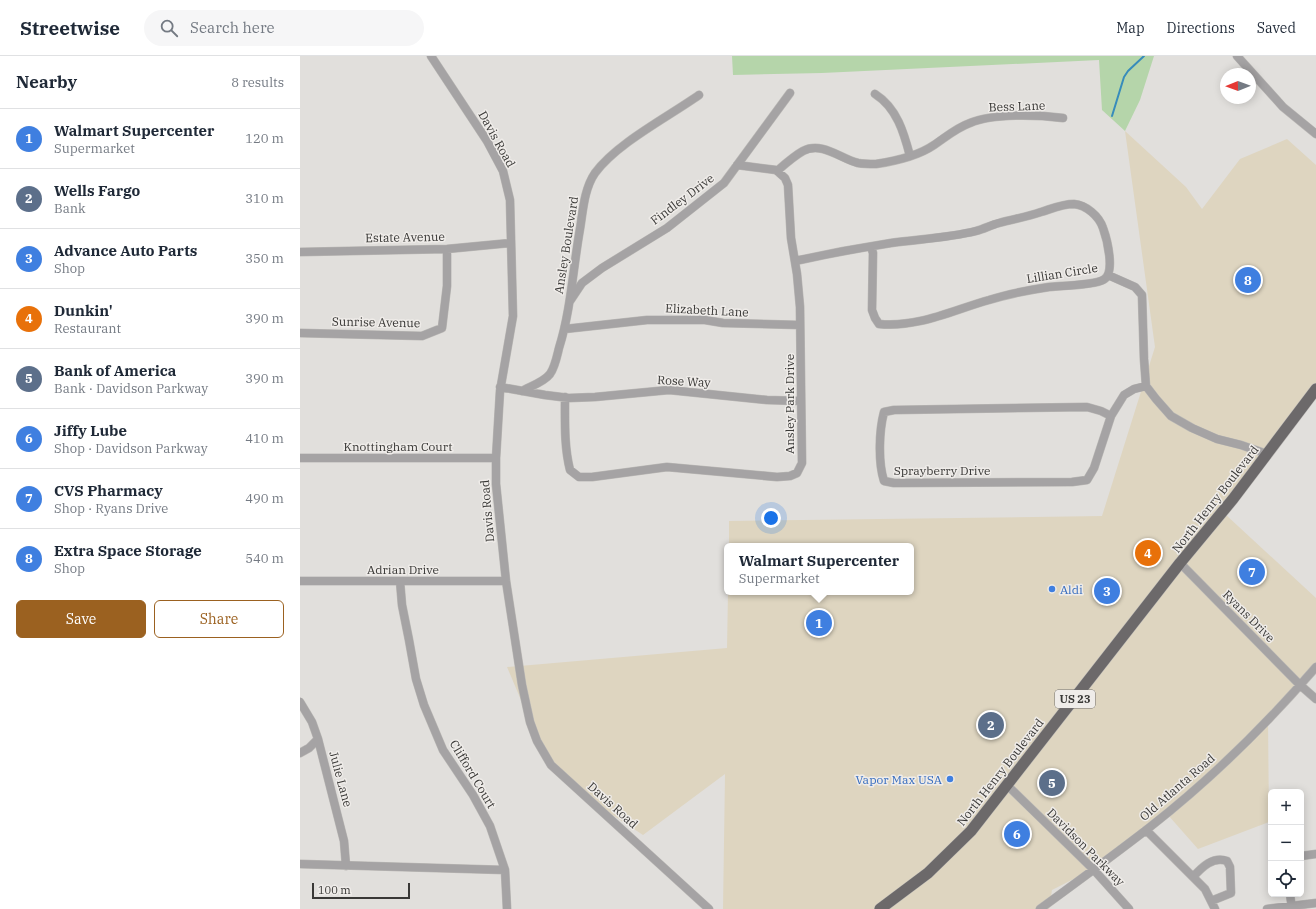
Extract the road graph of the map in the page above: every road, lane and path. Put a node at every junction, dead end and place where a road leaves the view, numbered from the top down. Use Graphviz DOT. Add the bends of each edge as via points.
graph roads {
  1 [pos="431,56"];
  2 [pos="1237,56"];
  3 [pos="790,93"];
  4 [pos="875,94"];
  5 [pos="699,95"];
  6 [pos="1064,118"];
  7 [pos="1316,134"];
  8 [pos="910,156"];
  9 [pos="737,165"];
  10 [pos="777,171"];
  11 [pos="511,243"];
  12 [pos="871,247"];
  13 [pos="447,249"];
  14 [pos="300,252"];
  15 [pos="795,261"];
  16 [pos="1108,275"];
  17 [pos="569,303"];
  18 [pos="800,325"];
  19 [pos="565,329"];
  20 [pos="300,333"];
  21 [pos="1146,386"];
  22 [pos="500,387"];
  23 [pos="1316,389"];
  24 [pos="522,391"];
  25 [pos="565,397"];
  26 [pos="801,401"];
  27 [pos="1111,416"];
  28 [pos="1267,454"];
  29 [pos="300,458"];
  30 [pos="496,458"];
  31 [pos="1180,563"];
  32 [pos="300,581"];
  33 [pos="400,581"];
  34 [pos="506,581"];
  35 [pos="1316,667"];
  36 [pos="1300,685"];
  37 [pos="1316,699"];
  38 [pos="300,702"];
  39 [pos="318,739"];
  40 [pos="300,753"];
  41 [pos="1008,786"];
  42 [pos="1146,830"];
  43 [pos="1316,854"];
  44 [pos="1304,856"];
  45 [pos="300,864"];
  46 [pos="346,866"];
  47 [pos="505,870"];
  48 [pos="1094,870"];
  49 [pos="1193,877"];
  50 [pos="1290,897"];
  51 [pos="1211,901"];
  52 [pos="1316,903"];
  53 [pos="1292,907"];
  54 [pos="507,909"];
  55 [pos="709,909"];
  56 [pos="880,909"];
  57 [pos="1040,909"];
  58 [pos="1129,909"];
  59 [pos="1215,909"];
  60 [pos="1267,909"];
  1 -- 11 [label="street, Davis Road" via="487,141 503,171 510,200"];
  2 -- 7 [label="street" via="1283,108"];
  3 -- 9 [label="street, Findley Drive"];
  4 -- 8 [label="street" via="896,116 904,131"];
  5 -- 17 [label="street, Ansley Boulevard" via="623,147 595,174 588,188 582,216"];
  6 -- 8 [label="street, Bess Lane" via="994,117 978,120 957,129 926,150"];
  8 -- 10 [label="street, Bess Lane" via="888,162 864,164 821,148 810,148"];
  9 -- 10 [label="street"];
  9 -- 17 [label="street, Findley Drive" via="724,183 667,228 582,283"];
  10 -- 15 [label="street, Ansley Park Drive" via="788,185"];
  11 -- 13 [label="street, Estate Avenue"];
  11 -- 22 [label="street, Davis Road" via="512,316"];
  12 -- 15 [label="street, Lillian Circle"];
  12 -- 16 [label="street, Lillian Circle" via="976,231 1074,204 1091,211 1103,227 1110,260"];
  12 -- 16 [label="street, Lillian Circle" via="872,310 879,324 922,321 989,300 1047,288 1093,283 1104,280"];
  13 -- 14 [label="street, Estate Avenue"];
  13 -- 20 [label="street, Sunrise Avenue" via="447,286 442,328 422,336"];
  15 -- 18 [label="street, Ansley Park Drive"];
  16 -- 21 [label="street" via="1135,287 1142,295"];
  17 -- 19 [label="street, Ansley Boulevard"];
  18 -- 19 [label="street, Elizabeth Lane" via="646,320"];
  18 -- 26 [label="street, Ansley Park Drive"];
  19 -- 24 [label="street, Ansley Boulevard" via="551,373 544,380"];
  21 -- 27 [label="street, Sprayberry Drive" via="1124,395"];
  21 -- 28 [label="street" via="1171,416 1192,428 1217,439"];
  22 -- 24 [label="street"];
  22 -- 30 [label="street, Davis Road"];
  23 -- 28 [label="highway, North Henry Boulevard / US 23"];
  24 -- 25 [label="street"];
  25 -- 26 [label="street, Rose Way" via="670,390"];
  25 -- 26 [label="street, Ansley Park Drive" via="568,462 570,470 579,477 667,468 790,476 797,473 802,463"];
  27 -- 27 [label="street, Sprayberry Drive" via="1087,407 884,412 881,424 880,471 884,481 894,483 1087,480 1094,468"];
  28 -- 31 [label="highway, North Henry Boulevard / US 23"];
  29 -- 30 [label="street, Knottingham Court"];
  30 -- 34 [label="street, Davis Road" via="499,522"];
  31 -- 36 [label="street, Ryans Drive"];
  31 -- 41 [label="highway, North Henry Boulevard / US 23"];
  32 -- 33 [label="street, Adrian Drive"];
  33 -- 34 [label="street, Adrian Drive"];
  33 -- 47 [label="street, Clifford Court" via="416,679 424,705 443,750 490,826"];
  34 -- 55 [label="street, Davis Road" via="516,652 530,722 537,741 551,765"];
  35 -- 36 [label="street, Old Atlanta Road"];
  36 -- 37 [label="street, Ryans Drive"];
  36 -- 42 [label="street, Old Atlanta Road" via="1204,782"];
  38 -- 39 [label="street, Julie Lane" via="312,722"];
  39 -- 40 [label="street"];
  39 -- 46 [label="street, Julie Lane" via="344,841"];
  41 -- 48 [label="street, Davidson Parkway"];
  41 -- 56 [label="highway, North Henry Boulevard / US 23" via="954,849 928,873"];
  42 -- 48 [label="street, Old Atlanta Road"];
  42 -- 49 [label="street"];
  43 -- 44 [label="street"];
  45 -- 46 [label="street"];
  46 -- 47 [label="street"];
  47 -- 54 [label="street, Clifford Court"];
  48 -- 57 [label="street, Old Atlanta Road"];
  48 -- 58 [label="street, Davidson Parkway"];
  49 -- 51 [label="street" via="1205,889"];
  49 -- 51 [label="street" via="1209,863 1218,860 1227,862 1230,867 1231,893"];
  50 -- 53 [label="street"];
  51 -- 59 [label="street"];
  52 -- 53 [label="street"];
  53 -- 60 [label="street"];
}
